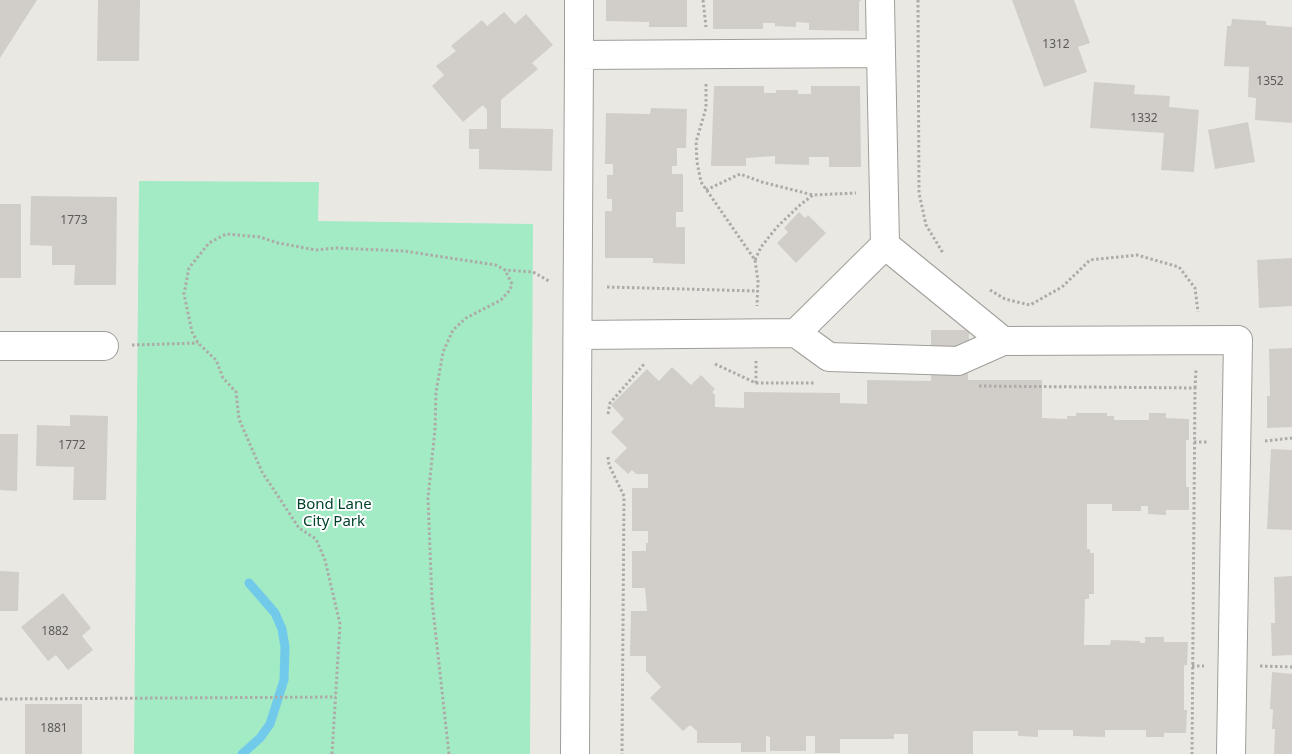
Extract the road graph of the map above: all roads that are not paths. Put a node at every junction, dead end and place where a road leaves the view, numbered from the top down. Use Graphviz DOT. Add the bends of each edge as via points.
graph roads {
  1 [pos="579,0"];
  2 [pos="880,0"];
  3 [pos="881,52"];
  4 [pos="579,55"];
  5 [pos="885,245"];
  6 [pos="796,333"];
  7 [pos="578,335"];
  8 [pos="1003,341"];
  9 [pos="0,346"];
  10 [pos="104,346"];
  11 [pos="575,754"];
  12 [pos="1231,754"];
  1 -- 4 [label="street"];
  2 -- 3 [label="street"];
  3 -- 4 [label="street"];
  3 -- 5 [label="street"];
  4 -- 7 [label="street"];
  5 -- 6 [label="street"];
  5 -- 8 [label="street"];
  6 -- 7 [label="street"];
  6 -- 8 [label="street" via="828,357 958,361"];
  7 -- 11 [label="street"];
  8 -- 12 [label="street" via="1238,340"];
  9 -- 10 [label="street"];
}
